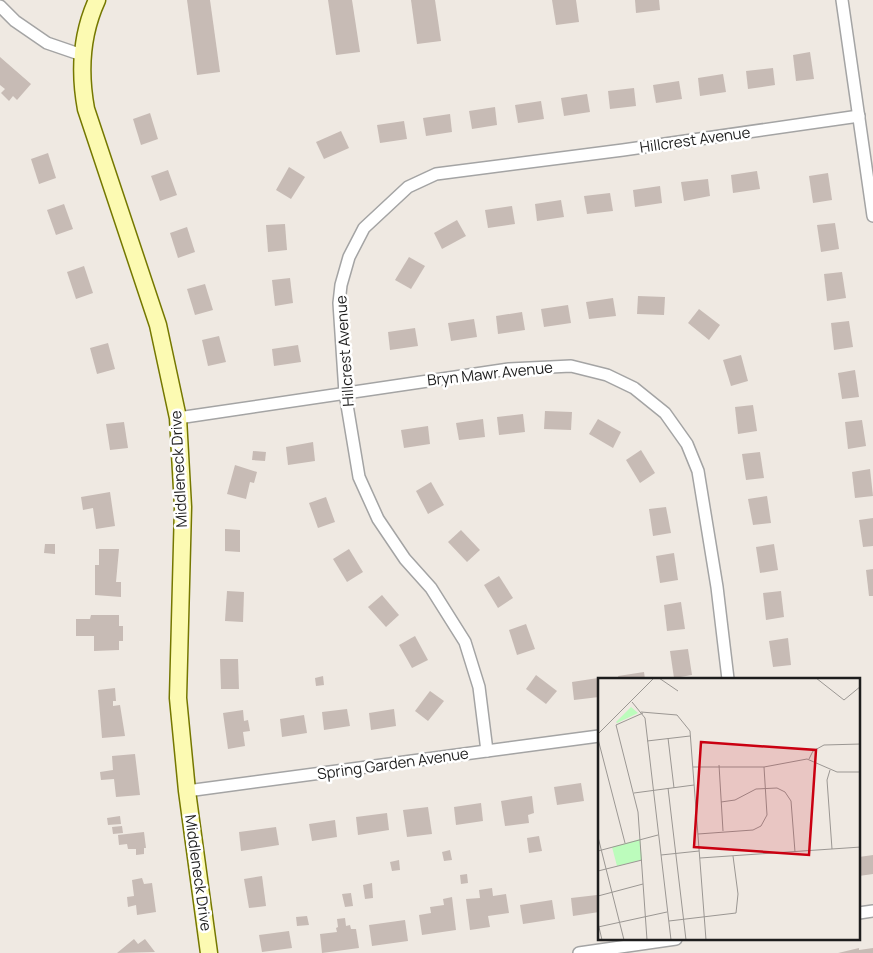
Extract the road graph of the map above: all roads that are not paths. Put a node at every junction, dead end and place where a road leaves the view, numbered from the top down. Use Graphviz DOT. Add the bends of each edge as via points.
graph roads {
  1 [pos="97,0"];
  2 [pos="842,0"];
  3 [pos="0,6"];
  4 [pos="82,56"];
  5 [pos="859,116"];
  6 [pos="873,216"];
  7 [pos="345,393"];
  8 [pos="178,418"];
  9 [pos="728,678"];
  10 [pos="598,736"];
  11 [pos="487,751"];
  12 [pos="187,791"];
  13 [pos="873,911"];
  14 [pos="860,913"];
  15 [pos="669,940"];
  16 [pos="209,953"];
  17 [pos="579,953"];
  1 -- 4 [label="street, Middleneck Drive" via="87,25"];
  2 -- 5 [label="street"];
  3 -- 4 [label="street" via="15,21 47,43"];
  4 -- 8 [label="street, Middleneck Drive" via="86,109 158,325"];
  5 -- 6 [label="street"];
  5 -- 7 [label="street, Hillcrest Avenue" via="436,174 408,187 364,228 349,257 339,303"];
  7 -- 8 [label="street, Bryn Mawr Avenue"];
  7 -- 9 [label="street, Bryn Mawr Avenue" via="509,369 571,366 607,375 634,388 665,414 687,444 698,471"];
  7 -- 11 [label="street, Hillcrest Avenue" via="360,477 378,519 405,559 431,588 465,642 479,687"];
  8 -- 12 [label="street, Middleneck Drive" via="183,507 178,698"];
  10 -- 11 [label="street, Spring Garden Avenue"];
  11 -- 12 [label="street, Spring Garden Avenue"];
  12 -- 16 [label="street, Middleneck Drive"];
  13 -- 14 [label="street"];
  15 -- 17 [label="street"];
}
